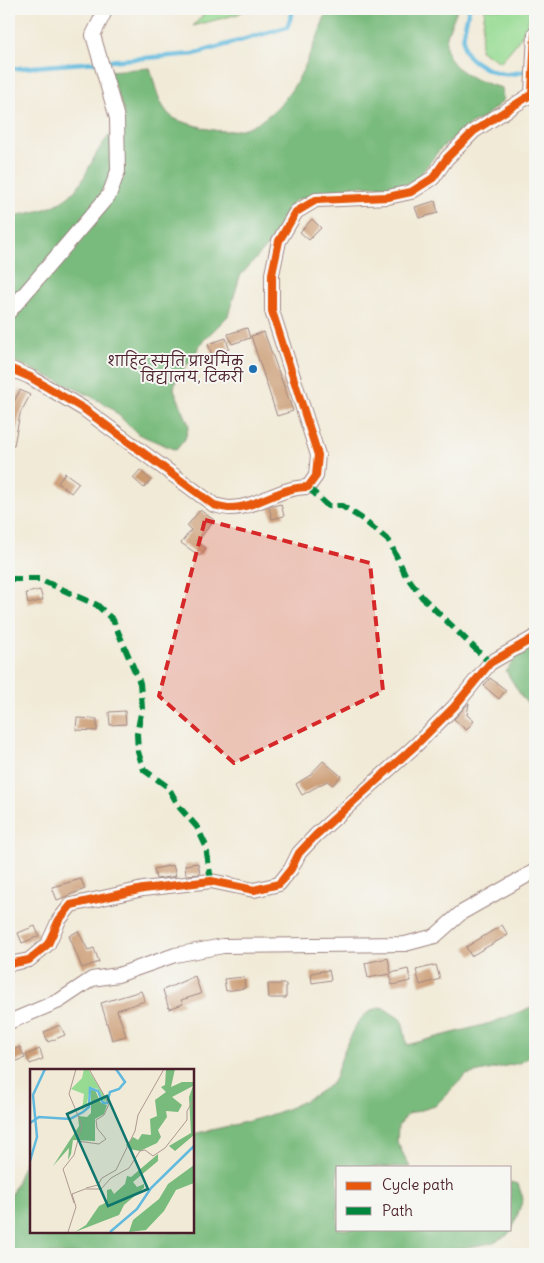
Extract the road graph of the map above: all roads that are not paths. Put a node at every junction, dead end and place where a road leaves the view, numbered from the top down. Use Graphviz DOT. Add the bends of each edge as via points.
graph roads {
  1 [pos="106,9"];
  2 [pos="535,36"];
  3 [pos="9,312"];
  4 [pos="9,368"];
  5 [pos="535,637"];
  6 [pos="535,871"];
  7 [pos="9,964"];
  8 [pos="9,1022"];
  1 -- 3 [label="street" via="93,35 117,118 118,171 109,195"];
  2 -- 4 [label="street" via="532,94 474,131 447,158 433,178 411,192 388,197 316,200 296,212 279,241 272,274 272,312 318,455 316,476 308,487 293,487 252,504 230,508 214,505 84,409"];
  5 -- 7 [label="street" via="490,663 454,707 416,745 310,841 279,884 254,890 211,880 143,889 71,905 59,920 48,944 29,960"];
  6 -- 8 [label="street" via="461,913 435,936 405,944 223,946 175,955 118,975 92,980 60,1001"];
}
